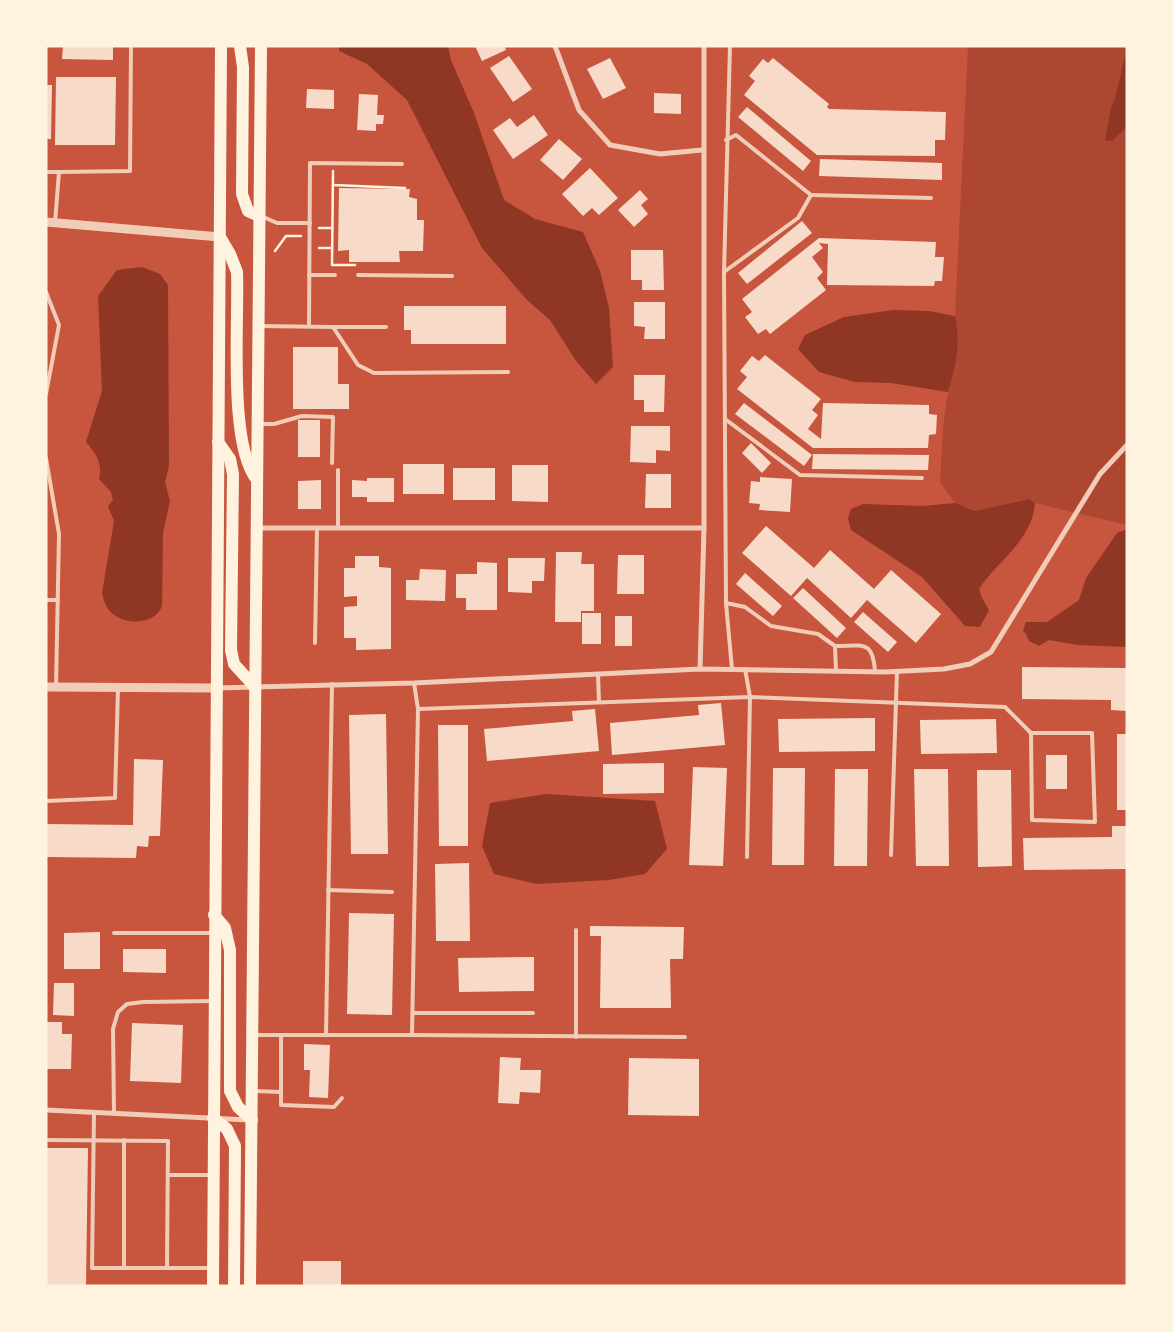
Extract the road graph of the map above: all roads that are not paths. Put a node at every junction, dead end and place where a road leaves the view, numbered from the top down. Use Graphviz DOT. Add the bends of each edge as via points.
graph roads {
  1 [pos="132,46"];
  2 [pos="221,46"];
  3 [pos="240,46"];
  4 [pos="261,46"];
  5 [pos="555,46"];
  6 [pos="704,46"];
  7 [pos="730,46"];
  8 [pos="726,140"];
  9 [pos="702,150"];
  10 [pos="402,164"];
  11 [pos="46,172"];
  12 [pos="59,172"];
  13 [pos="811,195"];
  14 [pos="931,198"];
  15 [pos="259,216"];
  16 [pos="51,222"];
  17 [pos="310,223"];
  18 [pos="220,237"];
  19 [pos="724,272"];
  20 [pos="309,275"];
  21 [pos="335,275"];
  22 [pos="358,275"];
  23 [pos="452,276"];
  24 [pos="46,292"];
  25 [pos="258,326"];
  26 [pos="309,326"];
  27 [pos="333,327"];
  28 [pos="386,327"];
  29 [pos="508,372"];
  30 [pos="46,394"];
  31 [pos="725,419"];
  32 [pos="257,424"];
  33 [pos="218,442"];
  34 [pos="1127,445"];
  35 [pos="46,458"];
  36 [pos="332,463"];
  37 [pos="338,470"];
  38 [pos="922,478"];
  39 [pos="257,480"];
  40 [pos="256,528"];
  41 [pos="317,528"];
  42 [pos="338,528"];
  43 [pos="704,528"];
  44 [pos="46,600"];
  45 [pos="58,600"];
  46 [pos="726,603"];
  47 [pos="315,643"];
  48 [pos="835,646"];
  49 [pos="700,669"];
  50 [pos="732,669"];
  51 [pos="745,670"];
  52 [pos="836,671"];
  53 [pos="875,672"];
  54 [pos="897,672"];
  55 [pos="598,674"];
  56 [pos="414,683"];
  57 [pos="332,684"];
  58 [pos="46,687"];
  59 [pos="255,687"];
  60 [pos="56,688"];
  61 [pos="118,688"];
  62 [pos="216,688"];
  63 [pos="750,697"];
  64 [pos="895,701"];
  65 [pos="599,702"];
  66 [pos="418,709"];
  67 [pos="1031,732"];
  68 [pos="46,801"];
  69 [pos="891,855"];
  70 [pos="747,857"];
  71 [pos="328,890"];
  72 [pos="392,892"];
  73 [pos="214,915"];
  74 [pos="576,930"];
  75 [pos="114,933"];
  76 [pos="214,933"];
  77 [pos="214,1001"];
  78 [pos="414,1013"];
  79 [pos="533,1013"];
  80 [pos="281,1035"];
  81 [pos="326,1035"];
  82 [pos="412,1035"];
  83 [pos="253,1036"];
  84 [pos="576,1037"];
  85 [pos="685,1038"];
  86 [pos="253,1091"];
  87 [pos="280,1092"];
  88 [pos="342,1098"];
  89 [pos="46,1110"];
  90 [pos="94,1112"];
  91 [pos="114,1113"];
  92 [pos="213,1118"];
  93 [pos="252,1120"];
  94 [pos="46,1140"];
  95 [pos="93,1140"];
  96 [pos="124,1140"];
  97 [pos="168,1175"];
  98 [pos="212,1175"];
  99 [pos="124,1268"];
  100 [pos="167,1268"];
  101 [pos="213,1268"];
  102 [pos="213,1286"];
  103 [pos="234,1286"];
  104 [pos="250,1286"];
  1 -- 12 [label="lane" via="130,171"];
  2 -- 18 [label="main road"];
  3 -- 15 [label="main road" via="243,68 242,194 248,211"];
  4 -- 15 [label="main road"];
  5 -- 9 [label="street" via="579,110 610,144 660,154"];
  6 -- 9 [label="street"];
  7 -- 8 [label="lane"];
  8 -- 13 [label="lane" via="736,135"];
  8 -- 19 [label="lane"];
  9 -- 43 [label="street"];
  10 -- 17 [label="lane" via="310,163"];
  11 -- 12 [label="lane"];
  12 -- 16 [label="lane"];
  13 -- 14 [label="lane"];
  13 -- 19 [label="lane" via="798,218"];
  15 -- 17 [label="lane" via="277,223"];
  15 -- 25 [label="main road"];
  16 -- 18 [label="street"];
  17 -- 20 [label="lane"];
  18 -- 33 [label="main road"];
  18 -- 39 [label="main road" via="237,272 239,412 246,458 250,472"];
  19 -- 31 [label="lane"];
  20 -- 21 [label="lane"];
  20 -- 26 [label="lane"];
  22 -- 23 [label="lane"];
  24 -- 30 [label="lane" via="59,325"];
  25 -- 26 [label="lane"];
  25 -- 32 [label="main road"];
  26 -- 27 [label="lane"];
  27 -- 28 [label="lane"];
  27 -- 29 [label="lane" via="358,366 374,373"];
  31 -- 38 [label="lane" via="800,475"];
  31 -- 46 [label="lane"];
  32 -- 36 [label="lane" via="274,424 302,416 333,417"];
  32 -- 39 [label="main road"];
  33 -- 59 [label="main road" via="230,459 233,474 231,650 234,664"];
  33 -- 62 [label="main road"];
  34 -- 54 [label="street" via="1100,474 991,652 970,664"];
  35 -- 45 [label="lane" via="59,534"];
  37 -- 42 [label="lane"];
  39 -- 40 [label="main road"];
  40 -- 41 [label="street"];
  40 -- 59 [label="main road"];
  41 -- 42 [label="street"];
  41 -- 47 [label="lane"];
  42 -- 43 [label="street"];
  43 -- 49 [label="street"];
  44 -- 45 [label="lane"];
  45 -- 60 [label="lane"];
  46 -- 48 [label="lane" via="745,607 771,626 818,634"];
  46 -- 50 [label="lane"];
  48 -- 52 [label="lane"];
  48 -- 53 [label="lane" via="866,646 872,651"];
  49 -- 50 [label="street"];
  49 -- 55 [label="street"];
  50 -- 51 [label="street"];
  51 -- 52 [label="street"];
  51 -- 63 [label="lane"];
  52 -- 53 [label="street"];
  53 -- 54 [label="street"];
  54 -- 64 [label="lane"];
  55 -- 56 [label="street"];
  55 -- 65 [label="lane"];
  56 -- 57 [label="street"];
  56 -- 66 [label="lane"];
  57 -- 59 [label="street"];
  57 -- 71 [label="lane"];
  58 -- 60 [label="street"];
  59 -- 62 [label="street"];
  59 -- 83 [label="main road"];
  60 -- 61 [label="street"];
  61 -- 62 [label="street"];
  61 -- 68 [label="lane" via="115,798"];
  62 -- 73 [label="main road"];
  63 -- 64 [label="lane"];
  63 -- 65 [label="lane"];
  63 -- 70 [label="lane"];
  64 -- 67 [label="lane" via="1005,707"];
  64 -- 69 [label="lane"];
  65 -- 66 [label="lane"];
  66 -- 78 [label="lane"];
  67 -- 67 [label="lane" via="1092,732 1095,822 1032,820"];
  71 -- 72 [label="lane"];
  71 -- 81 [label="lane"];
  73 -- 76 [label="main road"];
  73 -- 93 [label="main road" via="225,928 230,950 230,1090 238,1107"];
  74 -- 84 [label="lane"];
  75 -- 76 [label="lane"];
  76 -- 77 [label="main road"];
  77 -- 91 [label="lane" via="143,1002 127,1004 118,1012 113,1029"];
  77 -- 92 [label="main road"];
  78 -- 79 [label="lane"];
  78 -- 82 [label="lane"];
  80 -- 81 [label="lane"];
  80 -- 83 [label="lane"];
  80 -- 87 [label="lane"];
  81 -- 82 [label="lane"];
  82 -- 84 [label="lane"];
  83 -- 86 [label="main road"];
  84 -- 85 [label="lane"];
  86 -- 87 [label="lane"];
  86 -- 93 [label="main road"];
  87 -- 88 [label="lane" via="281,1105 334,1107"];
  89 -- 90 [label="street"];
  90 -- 91 [label="street"];
  90 -- 95 [label="lane"];
  91 -- 92 [label="street"];
  92 -- 93 [label="street"];
  92 -- 98 [label="main road"];
  92 -- 103 [label="main road" via="227,1129 235,1146"];
  93 -- 104 [label="main road"];
  94 -- 95 [label="lane"];
  95 -- 96 [label="lane"];
  95 -- 99 [label="lane" via="92,1268"];
  96 -- 97 [label="lane" via="168,1140"];
  96 -- 99 [label="lane"];
  97 -- 98 [label="lane"];
  97 -- 100 [label="lane"];
  98 -- 101 [label="main road"];
  99 -- 100 [label="lane"];
  100 -- 101 [label="lane"];
  101 -- 102 [label="main road"];
}
